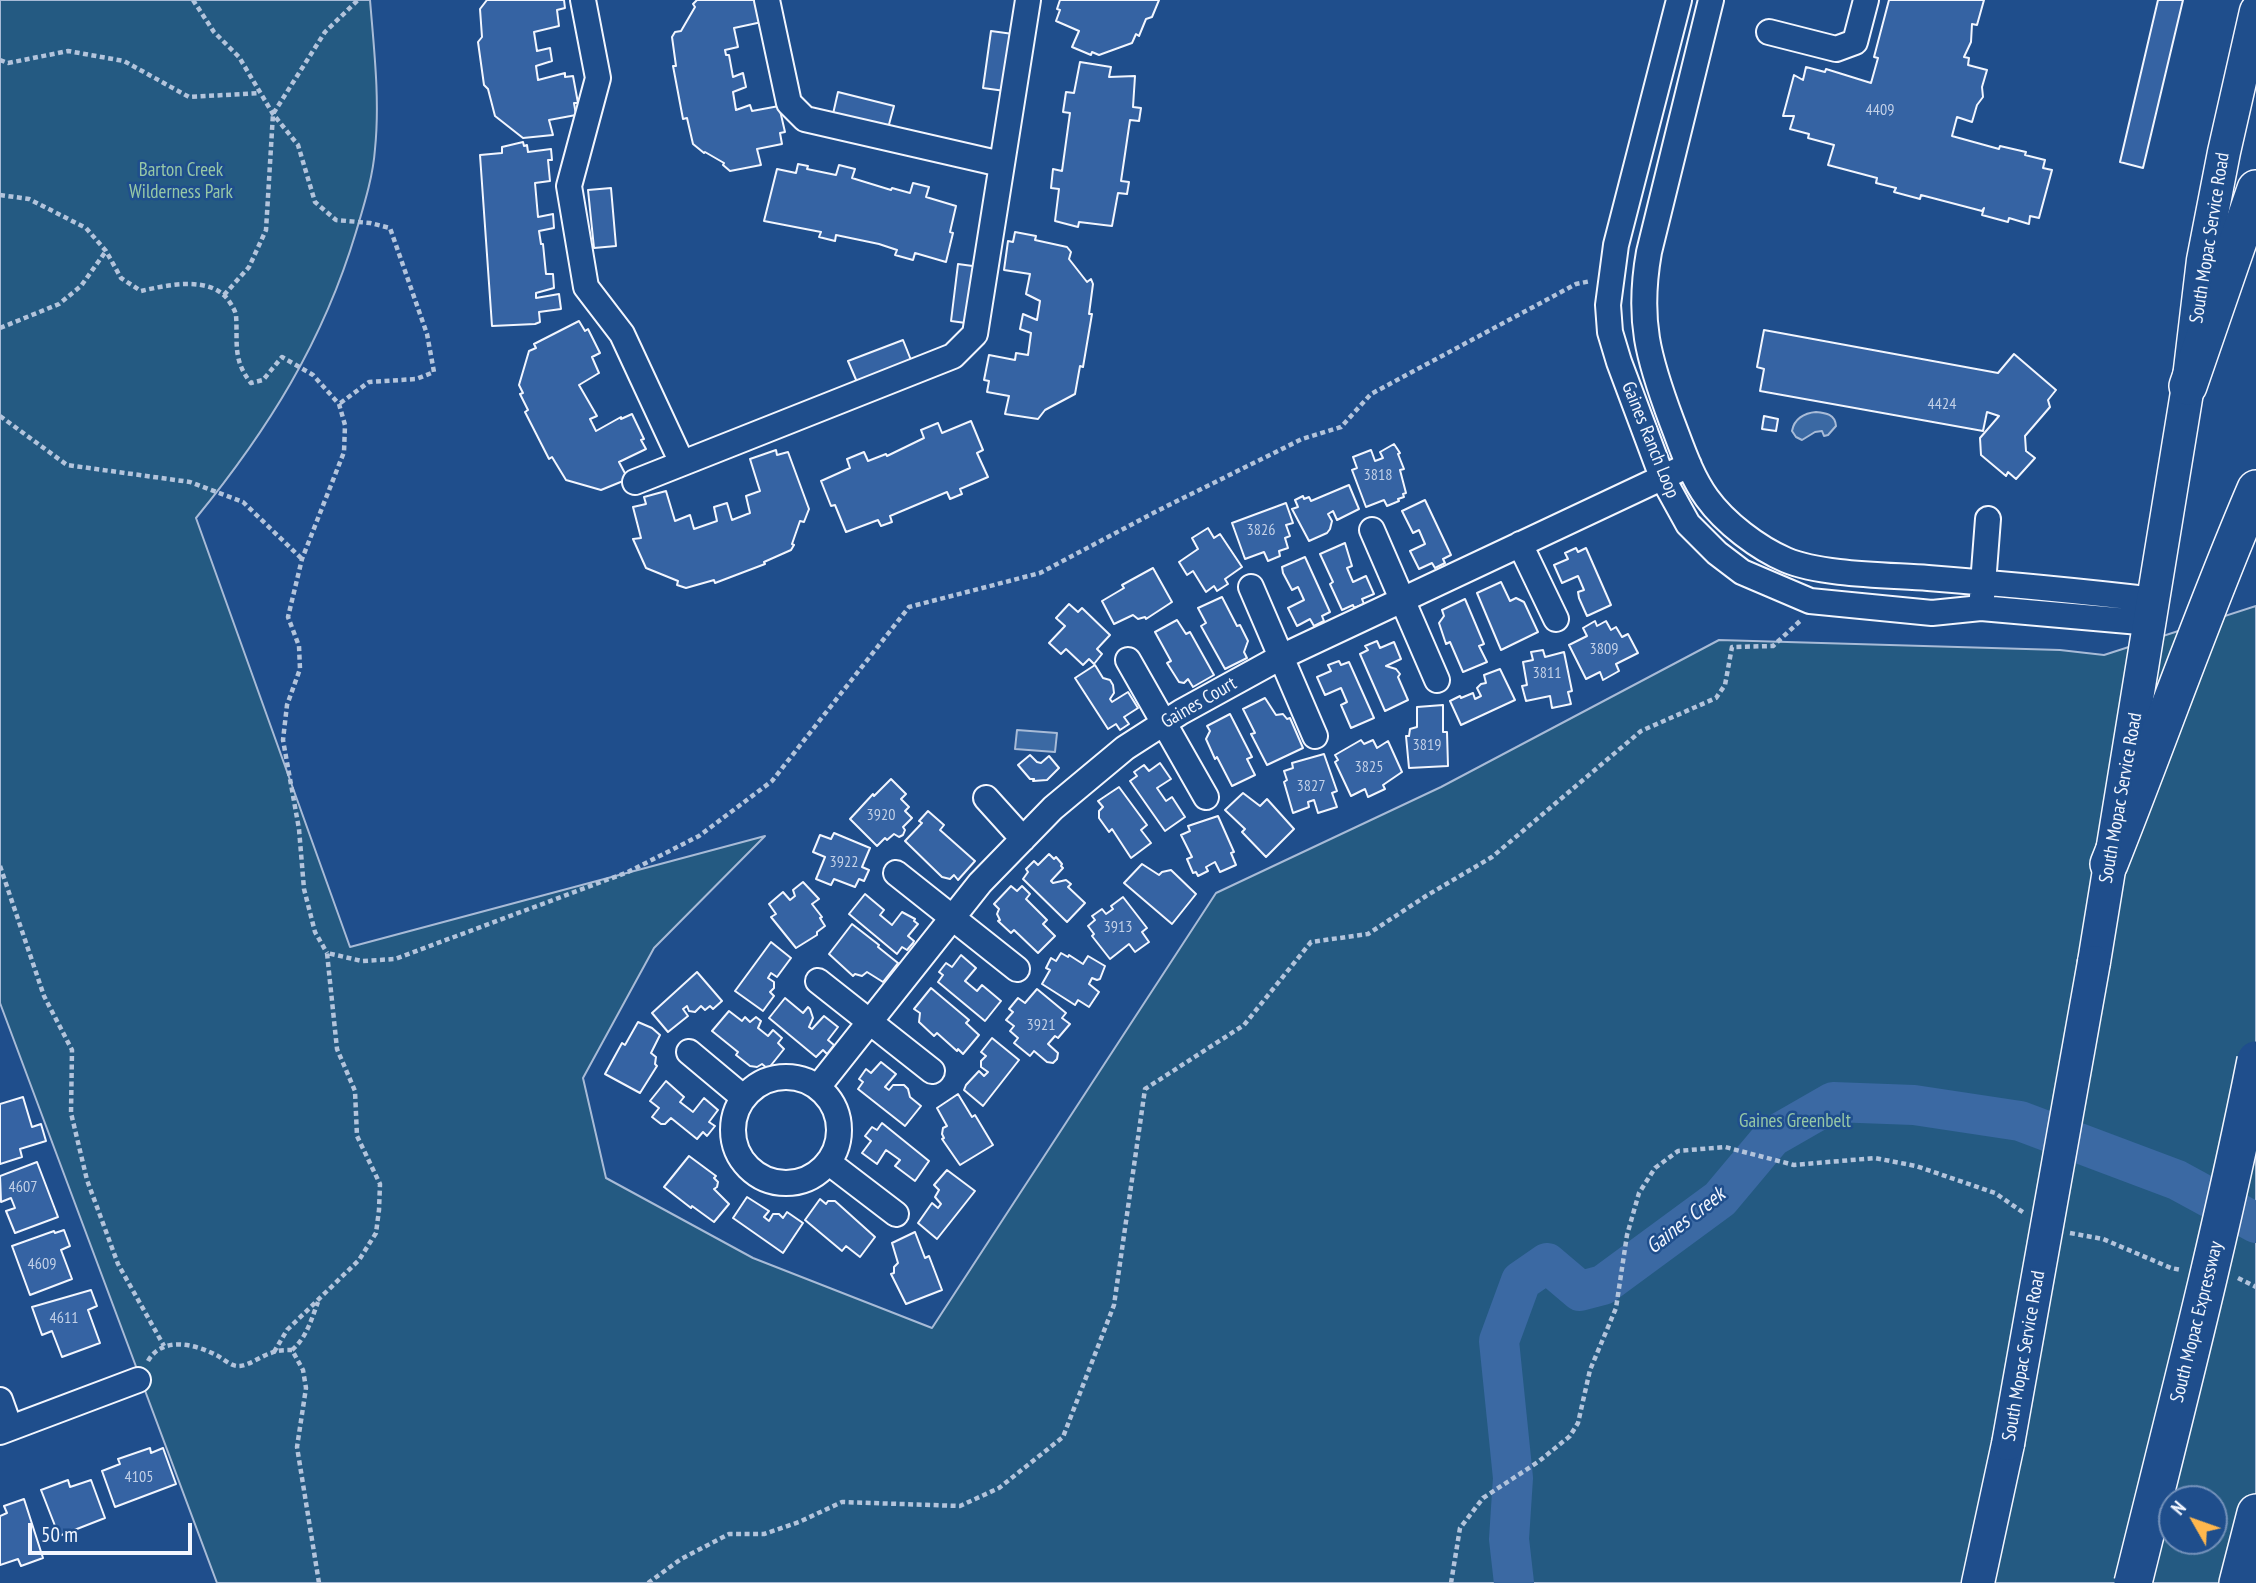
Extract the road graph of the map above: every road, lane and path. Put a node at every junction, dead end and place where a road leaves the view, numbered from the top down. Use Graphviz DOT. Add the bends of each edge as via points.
graph roads {
  1 [pos="192,0"];
  2 [pos="358,0"];
  3 [pos="583,0"];
  4 [pos="767,0"];
  5 [pos="1028,0"];
  6 [pos="1679,0"];
  7 [pos="1711,0"];
  8 [pos="1866,0"];
  9 [pos="2256,11"];
  10 [pos="1769,32"];
  11 [pos="0,60"];
  12 [pos="261,93"];
  13 [pos="273,114"];
  14 [pos="1000,164"];
  15 [pos="2256,189"];
  16 [pos="0,195"];
  17 [pos="106,251"];
  18 [pos="1610,277"];
  19 [pos="224,295"];
  20 [pos="0,328"];
  21 [pos="2188,386"];
  22 [pos="339,404"];
  23 [pos="0,416"];
  24 [pos="682,463"];
  25 [pos="1689,465"];
  26 [pos="1662,477"];
  27 [pos="635,482"];
  28 [pos="2256,489"];
  29 [pos="1988,519"];
  30 [pos="1372,530"];
  31 [pos="1520,544"];
  32 [pos="302,559"];
  33 [pos="1984,582"];
  34 [pos="1251,587"];
  35 [pos="1402,598"];
  36 [pos="1810,601"];
  37 [pos="1981,608"];
  38 [pos="2153,611"];
  39 [pos="1556,620"];
  40 [pos="1281,657"];
  41 [pos="1128,660"];
  42 [pos="1437,680"];
  43 [pos="1164,723"];
  44 [pos="1315,736"];
  45 [pos="1206,797"];
  46 [pos="986,798"];
  47 [pos="1023,839"];
  48 [pos="2109,864"];
  49 [pos="0,866"];
  50 [pos="896,873"];
  51 [pos="952,918"];
  52 [pos="327,953"];
  53 [pos="1017,969"];
  54 [pos="818,981"];
  55 [pos="869,1022"];
  56 [pos="689,1052"];
  57 [pos="2256,1060"];
  58 [pos="932,1071"];
  59 [pos="818,1087"];
  60 [pos="744,1098"];
  61 [pos="828,1162"];
  62 [pos="896,1214"];
  63 [pos="2027,1215"];
  64 [pos="2061,1231"];
  65 [pos="2184,1270"];
  66 [pos="2236,1277"];
  67 [pos="2256,1287"];
  68 [pos="319,1300"];
  69 [pos="164,1346"];
  70 [pos="292,1350"];
  71 [pos="274,1352"];
  72 [pos="138,1380"];
  73 [pos="0,1400"];
  74 [pos="5,1430"];
  75 [pos="2256,1513"];
  76 [pos="319,1583"];
  77 [pos="648,1583"];
  78 [pos="1451,1583"];
  79 [pos="1979,1583"];
  80 [pos="2133,1583"];
  81 [pos="2238,1583"];
  1 -- 12 [label="path" via="239,57"];
  2 -- 13 [label="path" via="325,32"];
  3 -- 24 [label="street" via="598,78 569,186 586,287 622,334"];
  4 -- 14 [label="street" via="789,103 805,119"];
  5 -- 14 [label="street"];
  6 -- 18 [label="street, Gaines Ranch Loop"];
  7 -- 25 [label="street, Gaines Ranch Loop" via="1649,251 1643,309 1649,354"];
  8 -- 10 [label="street" via="1855,42 1836,49"];
  9 -- 21 [label="main road, South Mopac Service Road" via="2203,260"];
  11 -- 12 [label="path" via="8,64 68,51 124,61 189,97"];
  12 -- 13 [label="path"];
  13 -- 19 [label="path" via="266,230 249,267"];
  13 -- 22 [label="path" via="298,145 315,202 336,220 390,228 427,334 434,372 416,379 369,382"];
  14 -- 24 [label="street" via="975,334 953,356"];
  15 -- 21 [label="highway"];
  16 -- 17 [label="path" via="29,199 86,228"];
  17 -- 19 [label="path" via="121,278 141,291 171,285 203,286"];
  17 -- 20 [label="path" via="81,286 59,304"];
  18 -- 26 [label="street, Gaines Ranch Loop" via="1611,332"];
  18 -- 52 [label="path" via="1576,284 1371,394 1341,427 1303,439 1040,573 909,607 772,782 699,836 628,872 395,959 362,961"];
  19 -- 22 [label="path" via="236,312 235,347 251,383 263,380 282,357 313,375"];
  21 -- 38 [label="main road, South Mopac Service Road"];
  22 -- 32 [label="path" via="345,425 344,452"];
  23 -- 32 [label="path" via="67,465 190,482 243,502"];
  24 -- 27 [label="street"];
  25 -- 26 [label="street, Gaines Court"];
  25 -- 33 [label="street, Gaines Ranch Loop" via="1708,499 1728,520 1787,561 1830,570"];
  26 -- 31 [label="street, Gaines Court"];
  26 -- 36 [label="street, Gaines Ranch Loop" via="1688,524 1717,553 1742,572"];
  28 -- 48 [label="highway"];
  29 -- 33 [label="street"];
  30 -- 35 [label="street"];
  31 -- 35 [label="street, Gaines Court"];
  31 -- 39 [label="street"];
  32 -- 52 [label="path" via="288,617 299,646 300,669 287,705 283,740 304,889 315,932"];
  33 -- 37 [label="street"];
  33 -- 38 [label="street, Gaines Ranch Loop"];
  34 -- 40 [label="street"];
  35 -- 40 [label="street, Gaines Court"];
  35 -- 42 [label="street"];
  36 -- 37 [label="street, Gaines Ranch Loop" via="1932,613"];
  36 -- 77 [label="path" via="1800,621 1773,646 1732,646 1725,685 1716,698 1641,731 1492,857 1368,934 1311,942 1244,1025 1145,1089 1114,1305 1063,1437 999,1488 960,1506 842,1502 764,1534 729,1534"];
  37 -- 38 [label="street, Gaines Ranch Loop"];
  38 -- 48 [label="main road, South Mopac Service Road"];
  40 -- 43 [label="street, Gaines Court"];
  40 -- 44 [label="street"];
  41 -- 43 [label="street"];
  43 -- 45 [label="street"];
  43 -- 47 [label="street, Gaines Court" via="1125,748"];
  46 -- 47 [label="street"];
  47 -- 51 [label="street, Gaines Court"];
  48 -- 79 [label="main road, South Mopac Service Road, bridge" via="2008,1444"];
  49 -- 69 [label="path" via="44,996 72,1051 71,1113 87,1180 118,1264"];
  50 -- 51 [label="street"];
  51 -- 53 [label="street"];
  51 -- 55 [label="street, Gaines Court"];
  52 -- 68 [label="path" via="337,1049 355,1091 357,1136 380,1184 376,1233 359,1260"];
  54 -- 55 [label="street"];
  55 -- 58 [label="street"];
  55 -- 59 [label="street, Gaines Court"];
  56 -- 60 [label="street"];
  57 -- 80 [label="highway, South Mopac Expressway, bridge" via="2206,1289"];
  59 -- 60 [label="street" via="787,1077 763,1083"];
  59 -- 61 [label="street" via="837,1115 838,1139"];
  60 -- 61 [label="street" via="733,1133 737,1151 754,1172 779,1182 797,1182"];
  61 -- 62 [label="street"];
  63 -- 78 [label="path" via="1995,1193 1916,1166 1875,1158 1794,1165 1725,1147 1678,1151 1656,1168 1639,1193 1627,1235 1616,1308 1590,1370 1578,1423 1570,1436 1538,1462 1483,1498 1460,1528"];
  64 -- 65 [label="path" via="2103,1239"];
  66 -- 67 [label="path"];
  68 -- 70 [label="path" via="306,1333"];
  68 -- 71 [label="path" via="287,1331"];
  69 -- 71 [label="path" via="200,1348 241,1366"];
  69 -- 72 [label="path" via="152,1353"];
  70 -- 71 [label="path"];
  70 -- 76 [label="path" via="306,1388 297,1447"];
  72 -- 74 [label="street"];
  73 -- 74 [label="street"];
  75 -- 81 [label="highway"];
}
